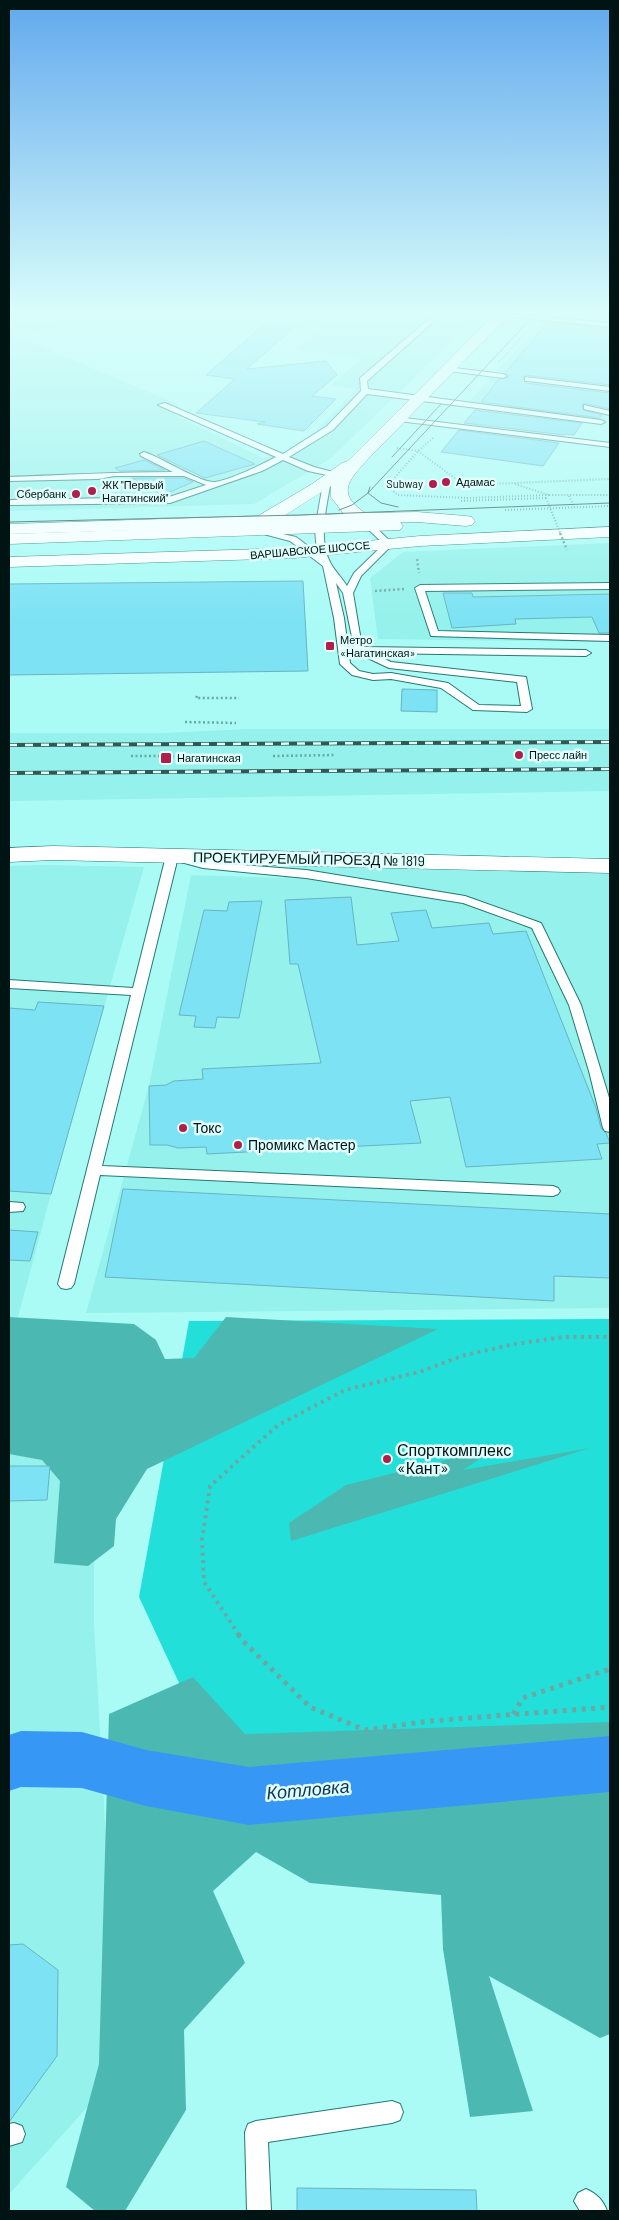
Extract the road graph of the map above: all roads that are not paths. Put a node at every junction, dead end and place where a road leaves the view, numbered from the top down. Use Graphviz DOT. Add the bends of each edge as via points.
graph roads {
  1 [pos="189,417"];
  2 [pos="340,417"];
  3 [pos="559,417"];
  4 [pos="399,418"];
  5 [pos="601,422"];
  6 [pos="610,446"];
  7 [pos="144,454"];
  8 [pos="284,457"];
  9 [pos="358,460"];
  10 [pos="185,474"];
  11 [pos="331,478"];
  12 [pos="9,479"];
  13 [pos="212,484"];
  14 [pos="11,503"];
  15 [pos="485,520"];
  16 [pos="367,523"];
  17 [pos="319,525"];
  18 [pos="259,527"];
  19 [pos="9,529"];
  20 [pos="609,533"];
  21 [pos="9,539"];
  22 [pos="389,544"];
  23 [pos="320,556"];
  24 [pos="9,562"];
  25 [pos="610,586"];
  26 [pos="348,593"];
  27 [pos="610,638"];
  28 [pos="342,650"];
  29 [pos="358,650"];
  30 [pos="586,653"];
  31 [pos="9,855"];
  32 [pos="172,856"];
  33 [pos="610,866"];
  34 [pos="9,984"];
  35 [pos="138,992"];
  36 [pos="610,1128"];
  37 [pos="94,1170"];
  38 [pos="553,1191"];
  39 [pos="66,1284"];
  40 [pos="392,2112"];
  41 [pos="259,2211"];
  1 -- 8 [label="lane"];
  2 -- 8 [label="lane" via="330,428"];
  3 -- 5 [label="lane"];
  4 -- 6 [label="lane"];
  4 -- 9 [label="street"];
  7 -- 10 [label="lane"];
  8 -- 11 [label="lane"];
  8 -- 13 [label="lane"];
  9 -- 11 [label="street"];
  9 -- 16 [label="street" via="338,490 342,504"];
  10 -- 12 [label="lane"];
  10 -- 13 [label="lane"];
  11 -- 17 [label="lane"];
  11 -- 18 [label="street"];
  13 -- 14 [label="lane" via="170,500"];
  15 -- 16 [label="street, ВАРШАВСКОЕ ШОССЕ"];
  16 -- 17 [label="street, ВАРШАВСКОЕ ШОССЕ"];
  16 -- 22 [label="lane"];
  17 -- 18 [label="street, ВАРШАВСКОЕ ШОССЕ"];
  17 -- 23 [label="lane"];
  18 -- 19 [label="street"];
  18 -- 21 [label="street, ВАРШАВСКОЕ ШОССЕ"];
  18 -- 23 [label="lane" via="293,539"];
  20 -- 22 [label="street, ВАРШАВСКОЕ ШОССЕ"];
  22 -- 23 [label="street, ВАРШАВСКОЕ ШОССЕ"];
  22 -- 26 [label="lane" via="357,575"];
  23 -- 24 [label="street, ВАРШАВСКОЕ ШОССЕ"];
  23 -- 26 [label="lane"];
  23 -- 28 [label="lane" via="338,618"];
  25 -- 27 [label="lane" via="420,588 434,634"];
  26 -- 29 [label="lane"];
  28 -- 29 [label="lane"];
  28 -- 29 [label="lane" via="345,664 356,673 444,685 477,708 527,710 522,679 389,665"];
  29 -- 30 [label="lane"];
  31 -- 32 [label="street, ПРОЕКТИРУЕМЫЙ ПРОЕЗД № 1819"];
  32 -- 33 [label="street, ПРОЕКТИРУЕМЫЙ ПРОЕЗД № 1819"];
  32 -- 35 [label="lane"];
  32 -- 36 [label="lane" via="203,865 306,874 466,900 537,926 575,1005"];
  34 -- 35 [label="lane"];
  35 -- 37 [label="lane"];
  37 -- 38 [label="lane"];
  37 -- 39 [label="lane"];
  40 -- 41 [label="lane" via="256,2132"];
}
